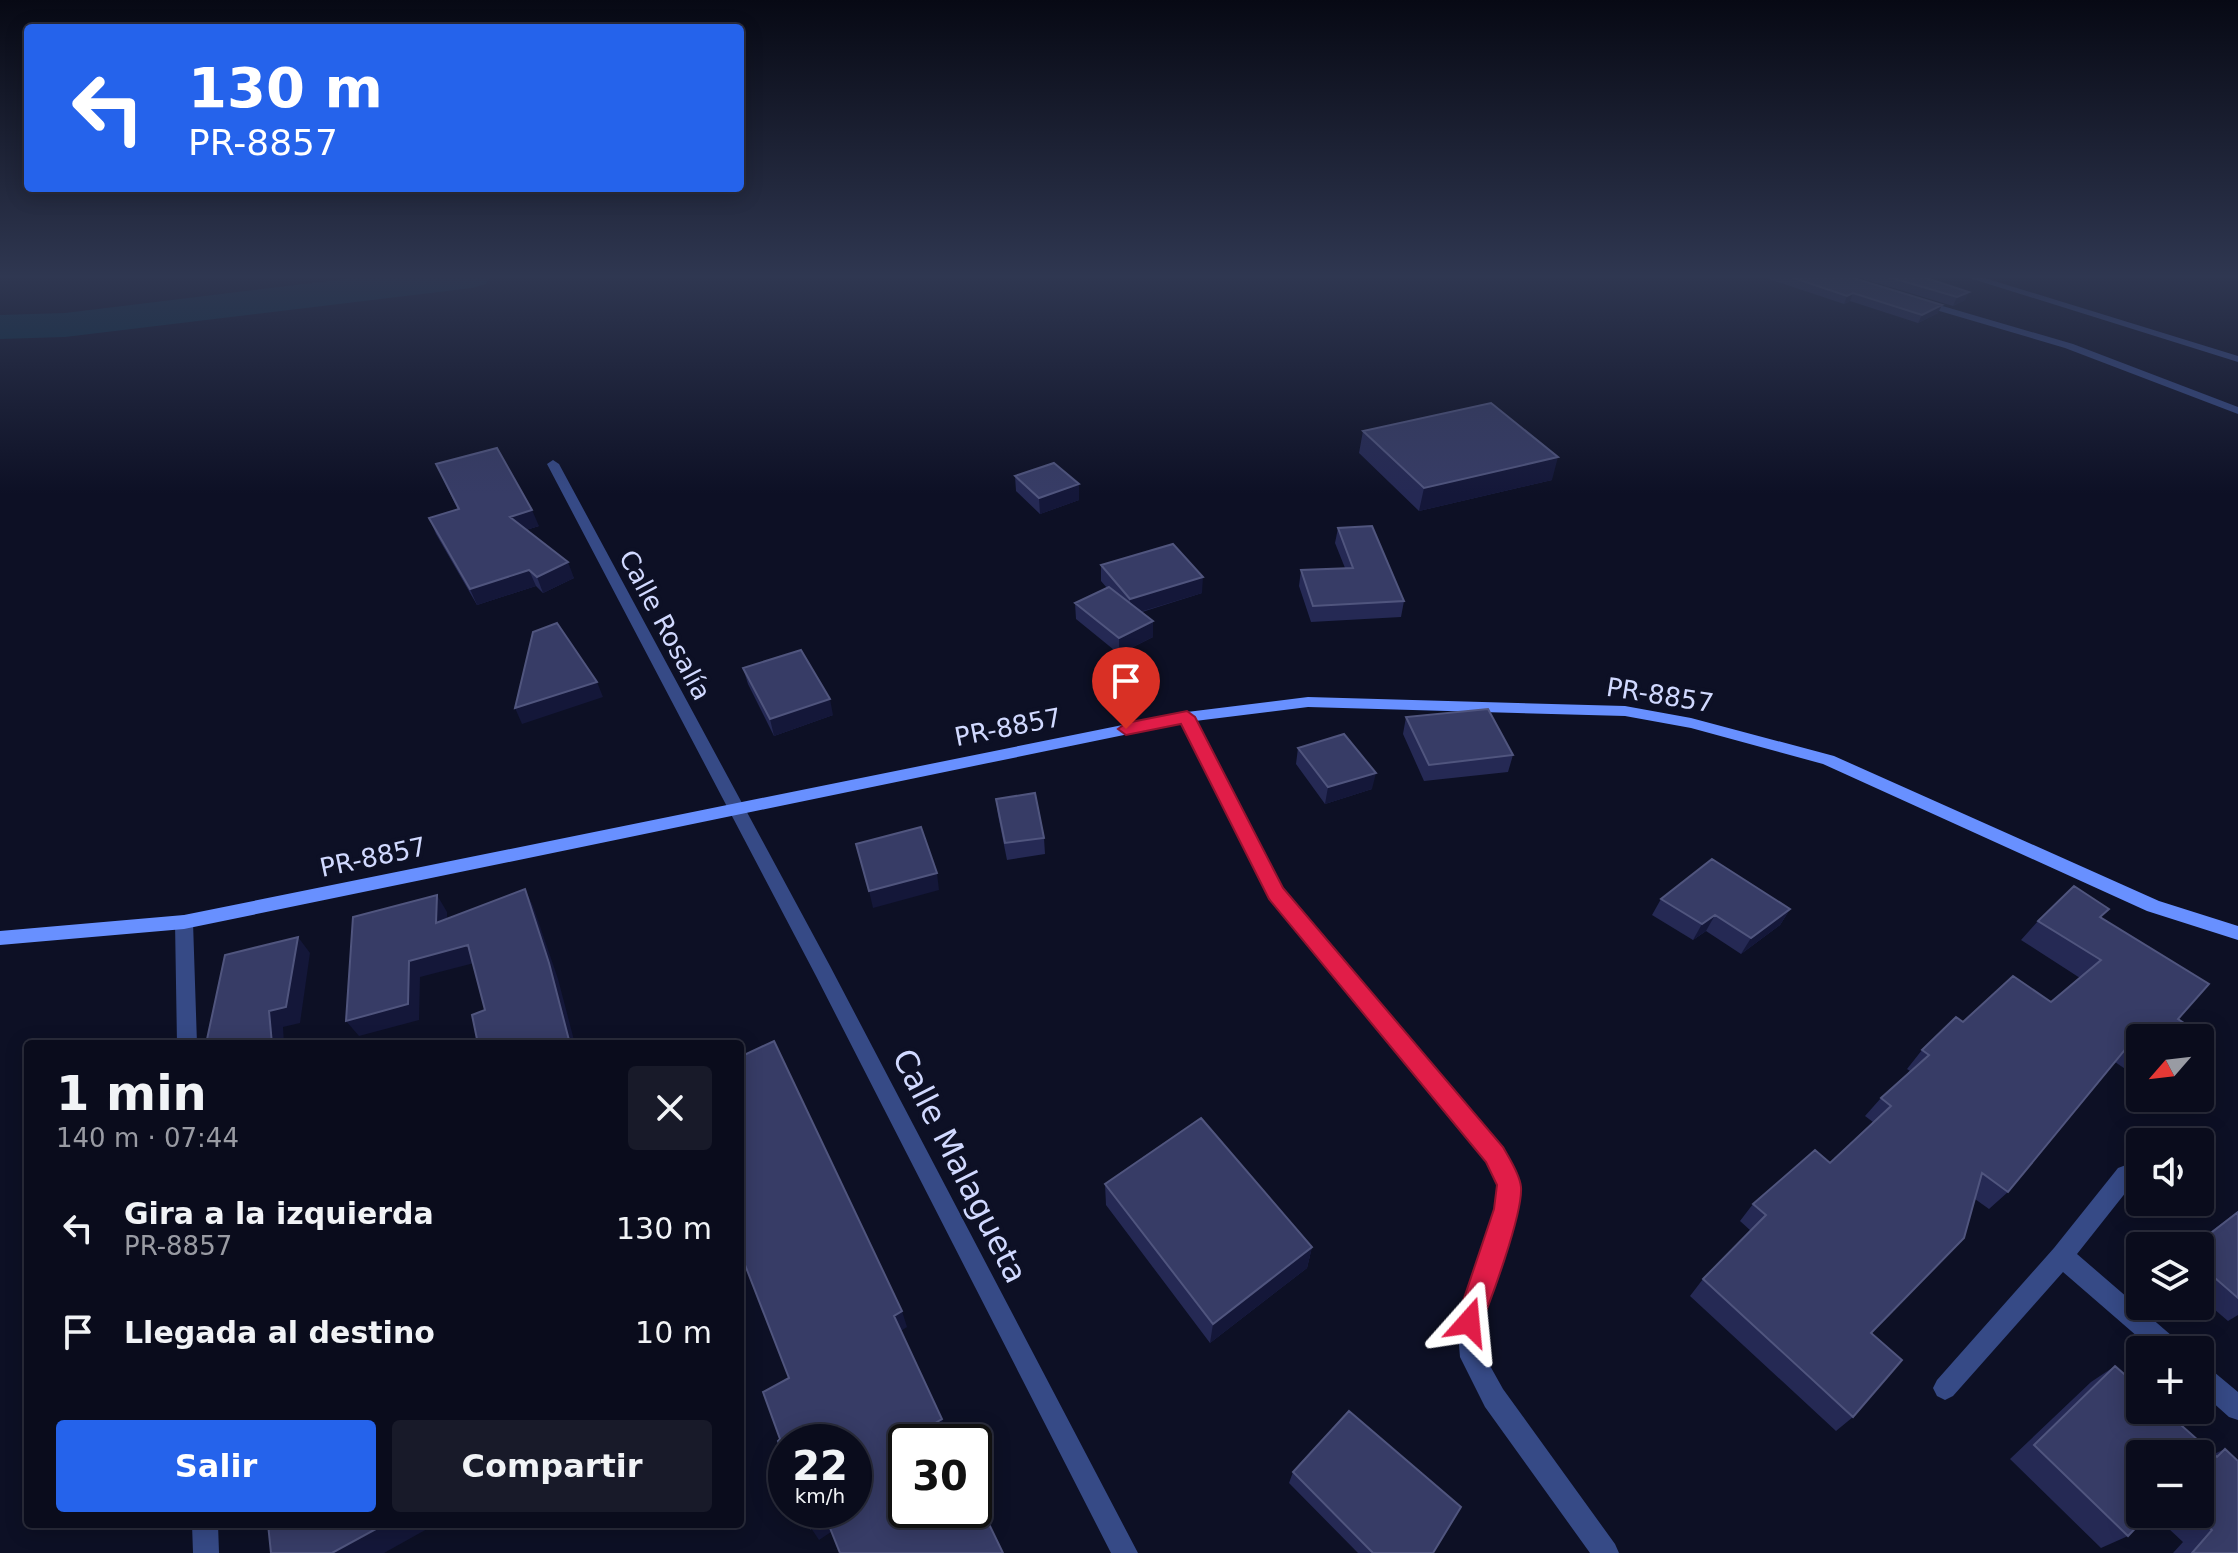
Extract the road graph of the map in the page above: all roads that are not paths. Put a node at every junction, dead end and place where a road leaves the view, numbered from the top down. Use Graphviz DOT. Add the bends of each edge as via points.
graph roads {
  1 [pos="2075,348"];
  2 [pos="2204,348"];
  3 [pos="2238,359"];
  4 [pos="2238,411"];
  5 [pos="553,464"];
  6 [pos="1187,717"];
  7 [pos="736,809"];
  8 [pos="184,922"];
  9 [pos="2238,933"];
  10 [pos="0,938"];
  11 [pos="187,1040"];
  12 [pos="2126,1175"];
  13 [pos="2062,1256"];
  14 [pos="2155,1336"];
  15 [pos="2214,1387"];
  16 [pos="1945,1388"];
  17 [pos="2238,1408"];
  18 [pos="205,1528"];
  19 [pos="206,1553"];
  20 [pos="1125,1553"];
  21 [pos="1606,1553"];
  1 -- 4 [label="street"];
  2 -- 3 [label="street"];
  5 -- 7 [label="street, Calle Rosalía"];
  6 -- 7 [label="street, PR-8857"];
  6 -- 9 [label="street, PR-8857 / PR-8857" via="1308,702 1625,711 1691,723 1828,760 2153,906"];
  6 -- 21 [label="street" via="1276,894 1494,1155 1509,1184 1507,1209 1469,1322 1472,1357 1494,1398"];
  7 -- 8 [label="street, PR-8857"];
  7 -- 20 [label="street, Calle Malagueta"];
  8 -- 10 [label="street, PR-8857"];
  8 -- 11 [label="street"];
  12 -- 13 [label="street"];
  13 -- 14 [label="street"];
  13 -- 16 [label="street"];
  15 -- 17 [label="street"];
  18 -- 19 [label="street"];
}
